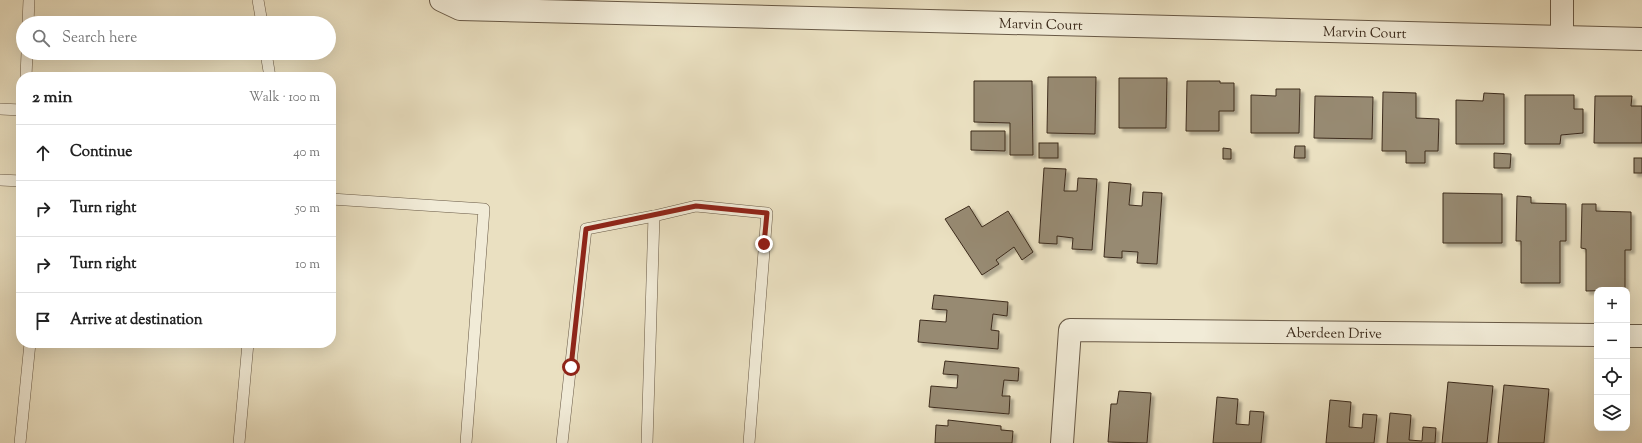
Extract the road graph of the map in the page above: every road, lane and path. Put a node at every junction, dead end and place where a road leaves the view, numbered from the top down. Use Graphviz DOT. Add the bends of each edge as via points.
graph roads {
  1 [pos="29,0"];
  2 [pos="258,0"];
  3 [pos="442,0"];
  4 [pos="1562,0"];
  5 [pos="28,16"];
  6 [pos="261,16"];
  7 [pos="1562,37"];
  8 [pos="1642,39"];
  9 [pos="27,60"];
  10 [pos="267,60"];
  11 [pos="26,72"];
  12 [pos="269,72"];
  13 [pos="0,109"];
  14 [pos="16,110"];
  15 [pos="0,180"];
  16 [pos="16,181"];
  17 [pos="336,199"];
  18 [pos="654,216"];
  19 [pos="1594,335"];
  20 [pos="1630,336"];
  21 [pos="1642,336"];
  22 [pos="30,348"];
  23 [pos="248,348"];
  24 [pos="20,443"];
  25 [pos="239,443"];
  26 [pos="466,443"];
  27 [pos="562,443"];
  28 [pos="647,443"];
  29 [pos="749,443"];
  30 [pos="1062,443"];
  1 -- 5 [label="lane"];
  2 -- 6 [label="lane"];
  3 -- 7 [label="street, Marvin Court" via="460,9"];
  4 -- 7 [label="street"];
  7 -- 8 [label="street, Marvin Court"];
  9 -- 11 [label="lane"];
  10 -- 12 [label="lane"];
  13 -- 14 [label="lane"];
  15 -- 16 [label="lane"];
  17 -- 26 [label="lane" via="484,209"];
  18 -- 27 [label="lane" via="586,229"];
  18 -- 28 [label="lane"];
  18 -- 29 [label="lane" via="696,206 767,213"];
  19 -- 30 [label="street, Aberdeen Drive" via="1070,330"];
  20 -- 21 [label="street"];
  22 -- 24 [label="lane"];
  23 -- 25 [label="lane"];
}
